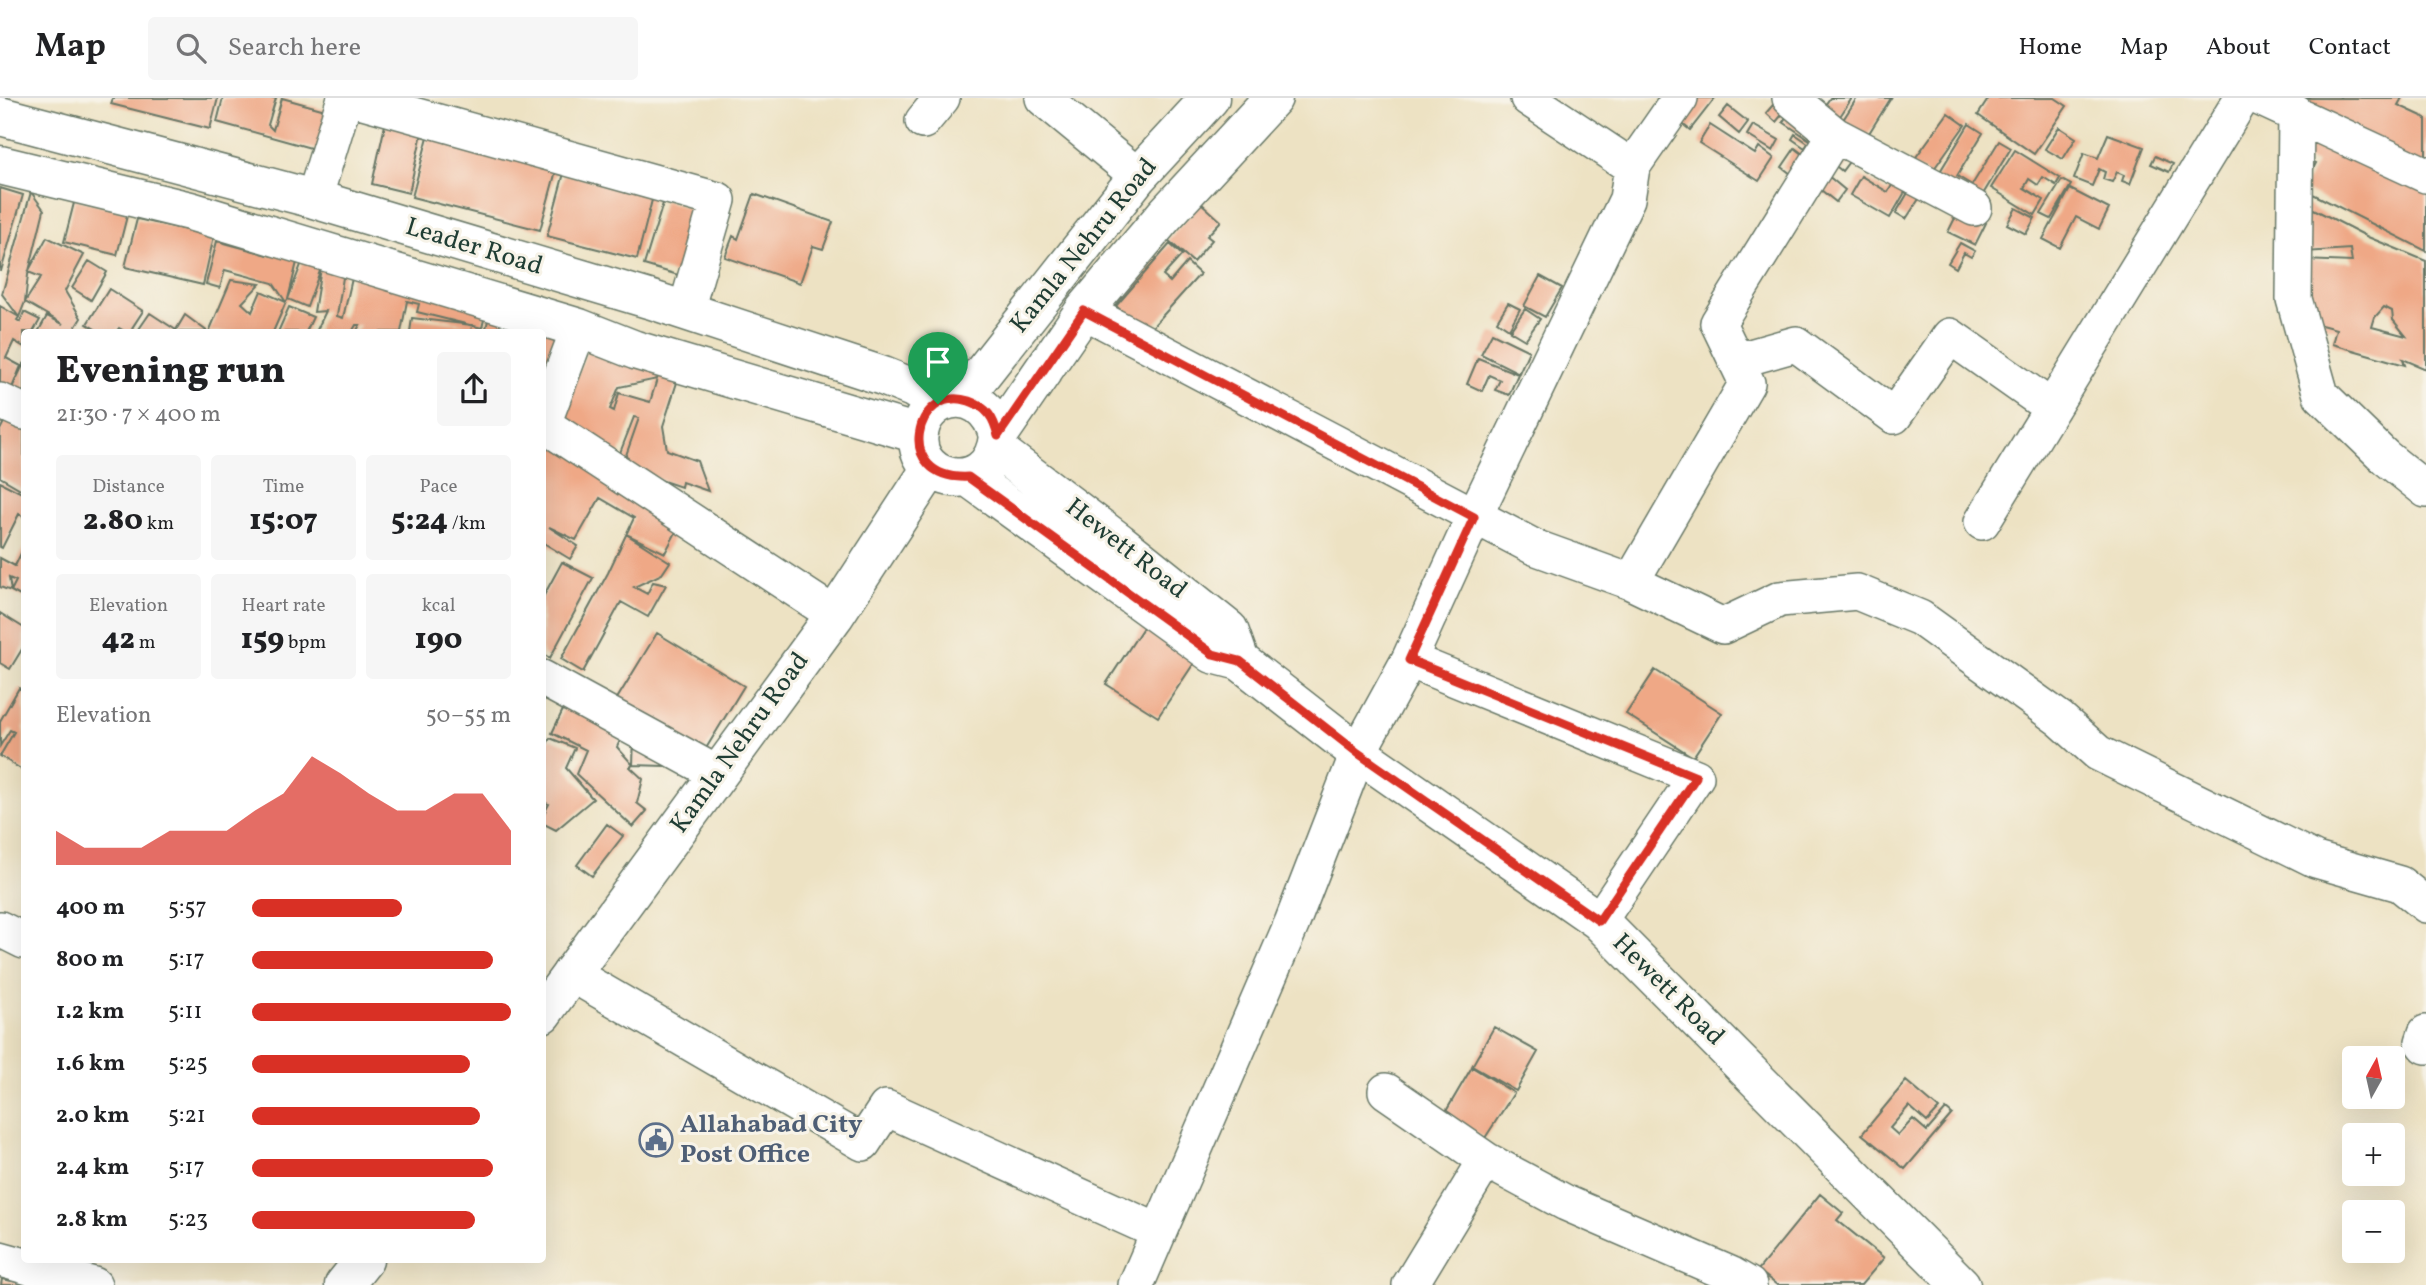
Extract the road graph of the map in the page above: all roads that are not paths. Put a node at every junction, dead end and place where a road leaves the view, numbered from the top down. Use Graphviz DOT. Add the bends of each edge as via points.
graph roads {
  1 [pos="345,98"];
  2 [pos="352,98"];
  3 [pos="1043,98"];
  4 [pos="1210,98"];
  5 [pos="1273,98"];
  6 [pos="1528,98"];
  7 [pos="1680,98"];
  8 [pos="1790,98"];
  9 [pos="2242,98"];
  10 [pos="2260,98"];
  11 [pos="2296,113"];
  12 [pos="0,116"];
  13 [pos="1835,135"];
  14 [pos="0,164"];
  15 [pos="1632,167"];
  16 [pos="2426,175"];
  17 [pos="1138,176"];
  18 [pos="314,199"];
  19 [pos="1975,208"];
  20 [pos="686,310"];
  21 [pos="1084,311"];
  22 [pos="579,328"];
  23 [pos="1736,361"];
  24 [pos="0,401"];
  25 [pos="2052,408"];
  26 [pos="21,411"];
  27 [pos="546,416"];
  28 [pos="546,426"];
  29 [pos="937,426"];
  30 [pos="997,443"];
  31 [pos="968,477"];
  32 [pos="2426,490"];
  33 [pos="1474,517"];
  34 [pos="1982,522"];
  35 [pos="1631,582"];
  36 [pos="835,614"];
  37 [pos="1409,660"];
  38 [pos="1240,661"];
  39 [pos="546,680"];
  40 [pos="1358,753"];
  41 [pos="718,774"];
  42 [pos="2426,905"];
  43 [pos="1599,921"];
  44 [pos="0,929"];
  45 [pos="21,940"];
  46 [pos="570,973"];
  47 [pos="546,1008"];
  48 [pos="2426,1033"];
  49 [pos="2426,1046"];
  50 [pos="1386,1091"];
  51 [pos="1486,1160"];
  52 [pos="1159,1232"];
  53 [pos="0,1259"];
  54 [pos="362,1263"];
  55 [pos="94,1285"];
  56 [pos="344,1285"];
  57 [pos="1136,1285"];
  58 [pos="1410,1285"];
  59 [pos="1749,1285"];
  60 [pos="1961,1285"];
  1 -- 18 [label="street"];
  2 -- 20 [label="street" via="718,200"];
  3 -- 17 [label="street"];
  4 -- 17 [label="main road, Kamla Nehru Road"];
  5 -- 21 [label="main road, Kamla Nehru Road"];
  6 -- 15 [label="street"];
  7 -- 15 [label="street"];
  8 -- 13 [label="street"];
  9 -- 25 [label="street"];
  10 -- 11 [label="street"];
  11 -- 16 [label="street"];
  11 -- 32 [label="street" via="2294,299 2321,395"];
  12 -- 18 [label="main road, Leader Road"];
  13 -- 19 [label="street"];
  13 -- 23 [label="street" via="1718,323"];
  14 -- 22 [label="main road, Leader Road" via="190,211"];
  15 -- 33 [label="street" via="1627,199"];
  17 -- 29 [label="main road, Kamla Nehru Road"];
  18 -- 20 [label="main road, Leader Road"];
  20 -- 29 [label="main road, Leader Road" via="913,388"];
  21 -- 30 [label="main road, Kamla Nehru Road"];
  21 -- 33 [label="street"];
  22 -- 27 [label="street"];
  22 -- 29 [label="main road, Leader Road" via="635,350"];
  23 -- 25 [label="street" via="1796,344 1894,415 1950,336"];
  23 -- 35 [label="street" via="1747,383"];
  24 -- 26 [label="street"];
  25 -- 34 [label="street"];
  28 -- 36 [label="street"];
  29 -- 30 [label="main road" via="976,403 995,422"];
  29 -- 31 [label="main road" via="942,475"];
  29 -- 36 [label="main road, Kamla Nehru Road"];
  30 -- 31 [label="main road" via="990,462"];
  30 -- 38 [label="main road, Hewett Road" via="1229,630"];
  31 -- 38 [label="main road, Hewett Road" via="1213,654"];
  33 -- 35 [label="street" via="1534,547"];
  33 -- 37 [label="street"];
  35 -- 42 [label="street" via="1723,626 1780,599 1857,592 1920,618 2060,719 2098,752 2316,860 2400,884"];
  36 -- 41 [label="main road, Kamla Nehru Road"];
  37 -- 40 [label="street"];
  37 -- 43 [label="street" via="1696,777"];
  38 -- 40 [label="main road, Hewett Road"];
  39 -- 41 [label="street"];
  40 -- 43 [label="main road, Hewett Road"];
  40 -- 52 [label="street" via="1292,923"];
  41 -- 46 [label="main road, Kamla Nehru Road"];
  43 -- 60 [label="main road, Hewett Road"];
  44 -- 45 [label="street"];
  46 -- 47 [label="main road, Kamla Nehru Road"];
  46 -- 52 [label="street" via="863,1143 886,1108"];
  48 -- 49 [label="street"];
  50 -- 51 [label="street"];
  51 -- 58 [label="street"];
  51 -- 59 [label="street" via="1566,1203"];
  52 -- 57 [label="street"];
  53 -- 55 [label="street"];
  54 -- 56 [label="main road"];
}
